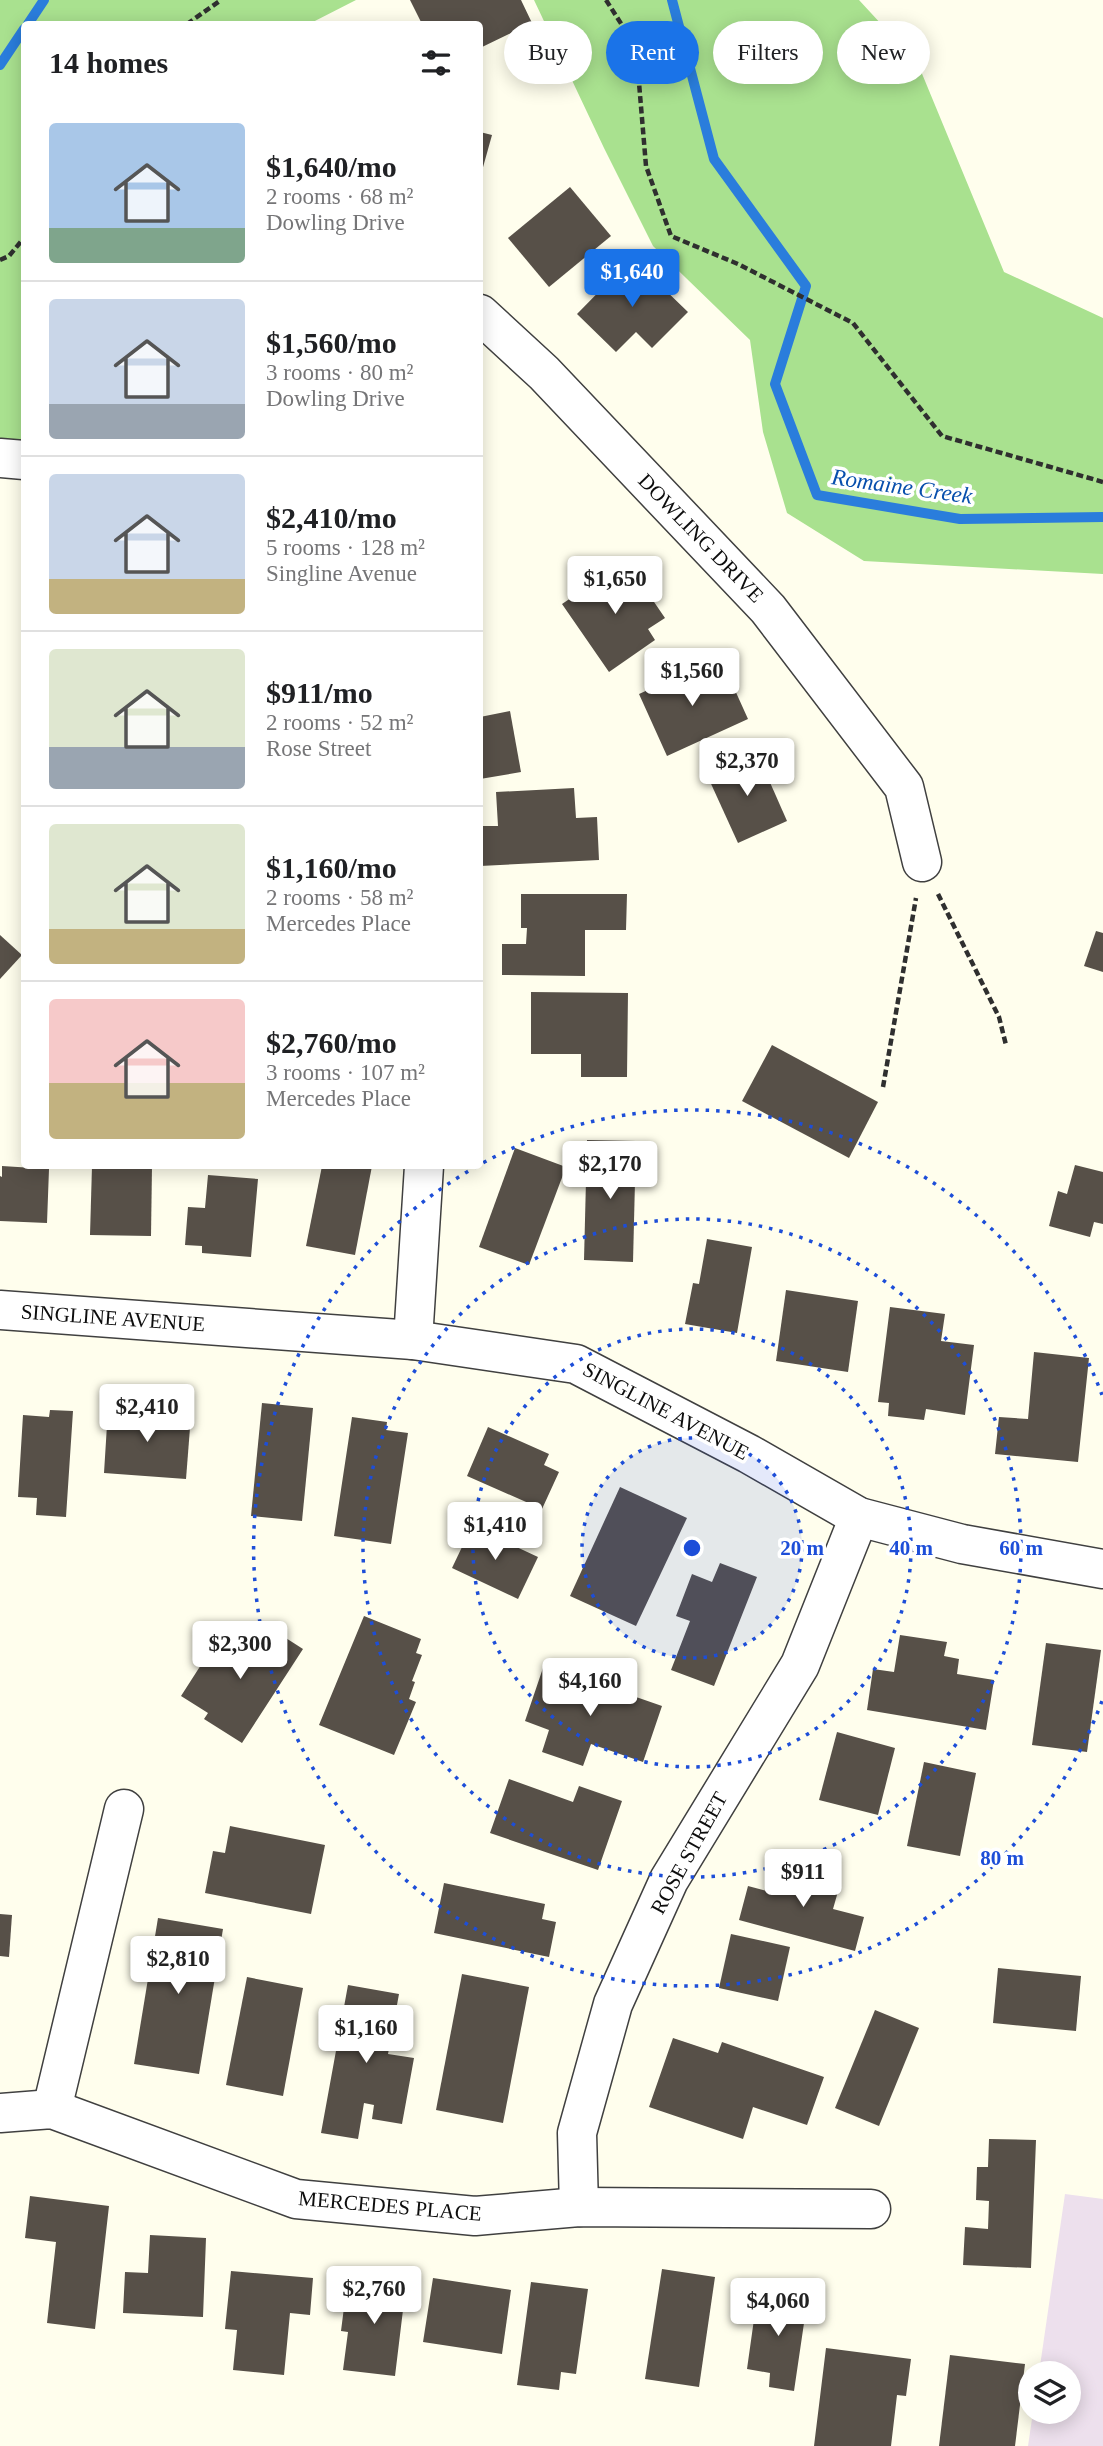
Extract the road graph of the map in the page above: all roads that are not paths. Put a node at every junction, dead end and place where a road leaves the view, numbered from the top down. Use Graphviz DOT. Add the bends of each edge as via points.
graph roads {
  1 [pos="483,317"];
  2 [pos="0,458"];
  3 [pos="21,460"];
  4 [pos="922,862"];
  5 [pos="424,1169"];
  6 [pos="0,1310"];
  7 [pos="413,1340"];
  8 [pos="859,1517"];
  9 [pos="1103,1569"];
  10 [pos="124,1809"];
  11 [pos="52,2109"];
  12 [pos="0,2113"];
  13 [pos="579,2207"];
  14 [pos="871,2208"];
  1 -- 4 [label="street, DOWLING DRIVE" via="544,373 768,609 904,787"];
  2 -- 3 [label="street"];
  5 -- 7 [label="street"];
  6 -- 7 [label="street, SINGLINE AVENUE"];
  7 -- 8 [label="street, SINGLINE AVENUE" via="576,1364"];
  8 -- 9 [label="street, SINGLINE AVENUE" via="962,1544"];
  8 -- 13 [label="street, ROSE STREET" via="800,1665 669,1880 613,2004 577,2133"];
  10 -- 11 [label="street"];
  11 -- 12 [label="street, MERCEDES PLACE"];
  11 -- 13 [label="street, MERCEDES PLACE" via="296,2199 475,2216"];
  13 -- 14 [label="street, MERCEDES PLACE"];
}
